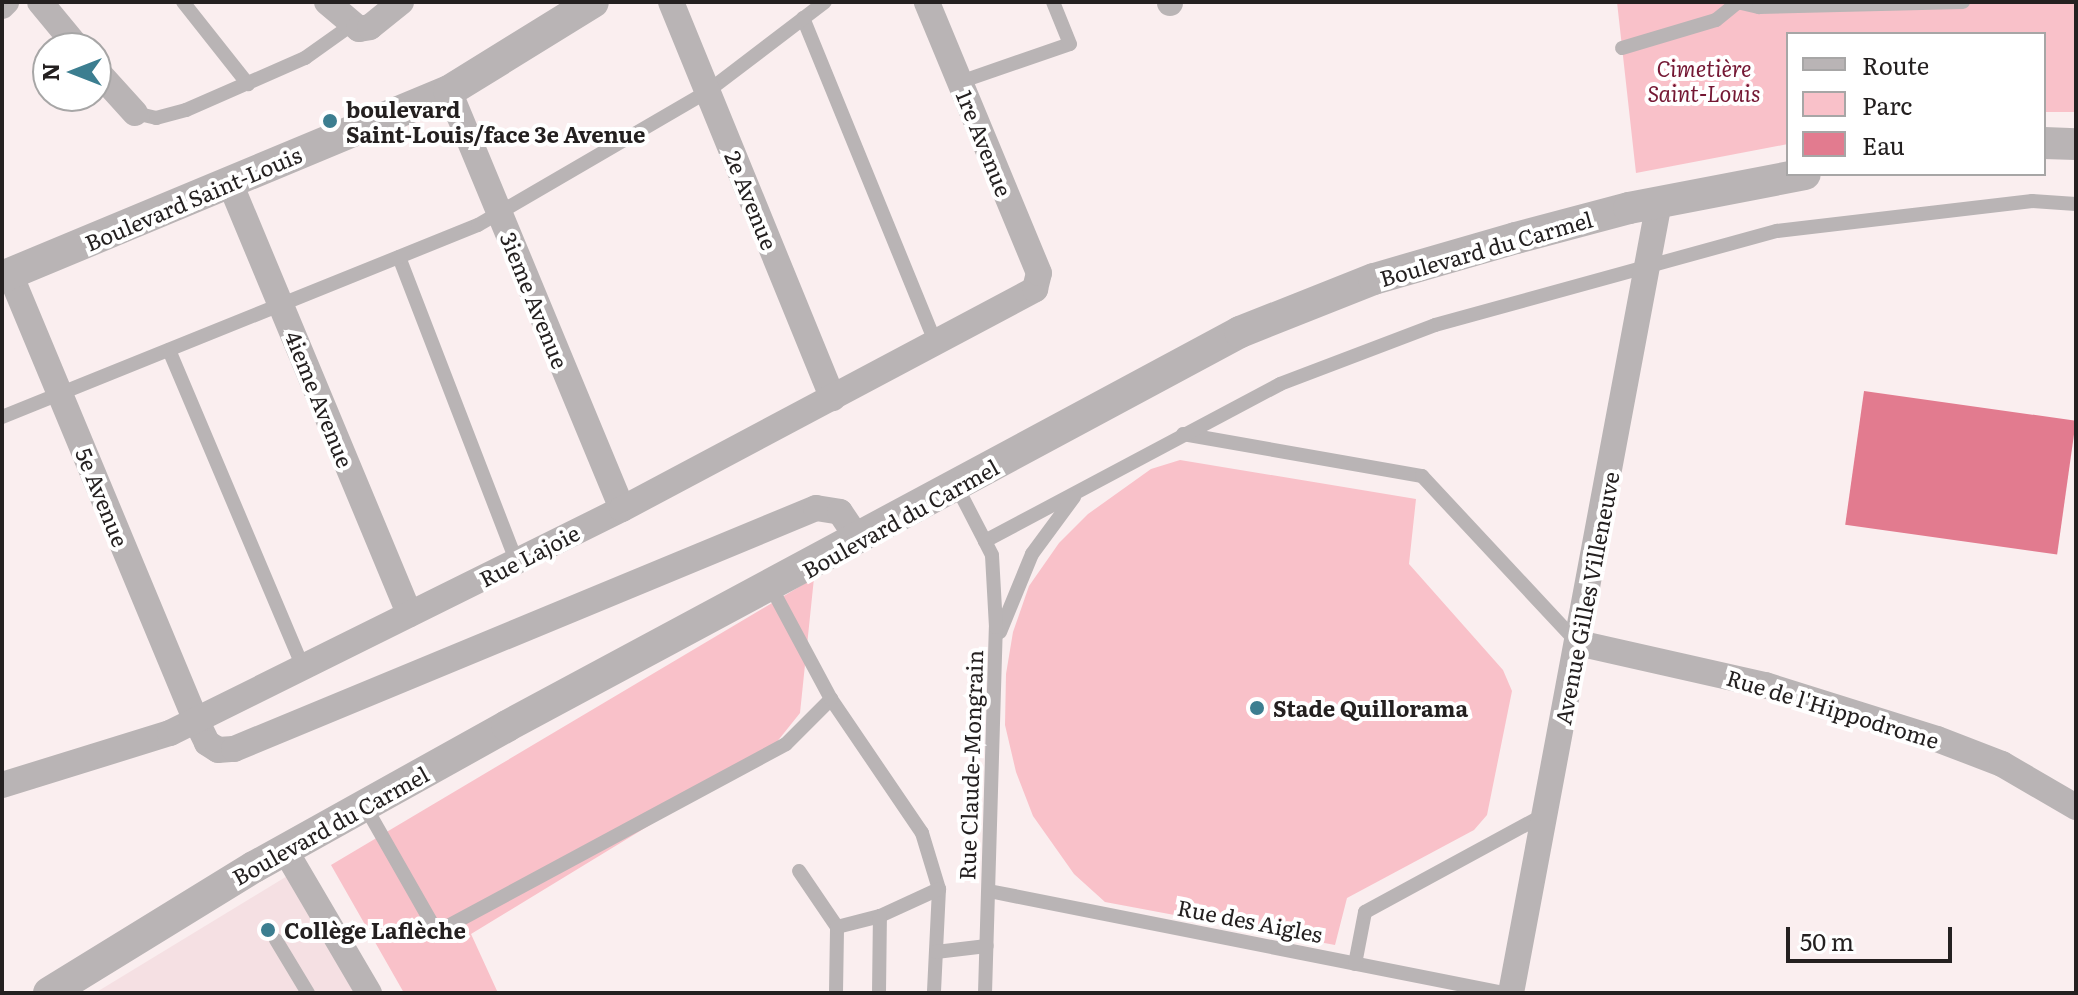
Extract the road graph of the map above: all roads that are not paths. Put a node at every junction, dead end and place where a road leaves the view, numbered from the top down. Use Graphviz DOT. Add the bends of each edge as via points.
graph roads {
  1 [pos="40,2"];
  2 [pos="183,2"];
  3 [pos="327,2"];
  4 [pos="401,2"];
  5 [pos="593,2"];
  6 [pos="671,2"];
  7 [pos="825,2"];
  8 [pos="927,2"];
  9 [pos="1053,2"];
  10 [pos="1737,2"];
  11 [pos="1963,2"];
  12 [pos="1853,4"];
  13 [pos="803,18"];
  14 [pos="355,28"];
  15 [pos="65,32"];
  16 [pos="1622,48"];
  17 [pos="960,82"];
  18 [pos="248,84"];
  19 [pos="112,88"];
  20 [pos="449,91"];
  21 [pos="708,91"];
  22 [pos="135,113"];
  23 [pos="2046,143"];
  24 [pos="2076,144"];
  25 [pos="1795,176"];
  26 [pos="230,183"];
  27 [pos="1659,202"];
  28 [pos="2076,204"];
  29 [pos="499,213"];
  30 [pos="399,257"];
  31 [pos="1649,269"];
  32 [pos="6,276"];
  33 [pos="1039,284"];
  34 [pos="281,305"];
  35 [pos="936,344"];
  36 [pos="169,350"];
  37 [pos="61,393"];
  38 [pos="833,398"];
  39 [pos="2,417"];
  40 [pos="1183,434"];
  41 [pos="957,487"];
  42 [pos="1083,488"];
  43 [pos="622,509"];
  44 [pos="859,540"];
  45 [pos="985,541"];
  46 [pos="516,561"];
  47 [pos="771,587"];
  48 [pos="409,614"];
  49 [pos="1578,643"];
  50 [pos="995,649"];
  51 [pos="303,667"];
  52 [pos="831,699"];
  53 [pos="196,720"];
  54 [pos="2,785"];
  55 [pos="365,806"];
  56 [pos="2076,807"];
  57 [pos="1544,815"];
  58 [pos="285,850"];
  59 [pos="799,871"];
  60 [pos="939,889"];
  61 [pos="989,891"];
  62 [pos="880,916"];
  63 [pos="837,927"];
  64 [pos="276,940"];
  65 [pos="987,946"];
  66 [pos="936,952"];
  67 [pos="1355,964"];
  68 [pos="49,993"];
  69 [pos="308,993"];
  70 [pos="369,993"];
  71 [pos="836,993"];
  72 [pos="879,993"];
  73 [pos="934,993"];
  74 [pos="985,993"];
  75 [pos="1503,993"];
  76 [pos="1511,993"];
  1 -- 15 [label="street"];
  2 -- 18 [label="lane"];
  3 -- 14 [label="street"];
  4 -- 14 [label="street"];
  5 -- 20 [label="street, Boulevard Saint-Louis"];
  6 -- 21 [label="street, 2e Avenue"];
  7 -- 13 [label="lane"];
  8 -- 17 [label="street, 1re Avenue"];
  9 -- 17 [label="lane" via="1070,44"];
  10 -- 12 [label="lane" via="1759,7"];
  10 -- 16 [label="lane" via="1716,20"];
  11 -- 12 [label="lane"];
  13 -- 21 [label="lane"];
  13 -- 35 [label="lane"];
  14 -- 18 [label="lane"];
  17 -- 33 [label="street, 1re Avenue" via="1039,273"];
  18 -- 22 [label="lane" via="169,116"];
  19 -- 22 [label="street"];
  20 -- 26 [label="street, Boulevard Saint-Louis"];
  20 -- 29 [label="street, 3ieme Avenue"];
  21 -- 29 [label="lane"];
  21 -- 38 [label="street, 2e Avenue"];
  23 -- 24 [label="street"];
  25 -- 27 [label="street, Boulevard du Carmel"];
  26 -- 32 [label="street, Boulevard Saint-Louis"];
  26 -- 34 [label="street, 4ieme Avenue"];
  27 -- 31 [label="street, Avenue Gilles Villeneuve"];
  27 -- 41 [label="street, Boulevard du Carmel" via="1412,267 1315,300 1240,332"];
  28 -- 31 [label="lane" via="2032,201 1777,231"];
  29 -- 30 [label="lane"];
  29 -- 43 [label="street, 3ieme Avenue"];
  30 -- 34 [label="lane"];
  30 -- 46 [label="lane"];
  31 -- 40 [label="lane" via="1435,325 1280,384"];
  31 -- 49 [label="street, Avenue Gilles Villeneuve"];
  32 -- 37 [label="street, 5e Avenue"];
  33 -- 35 [label="street, Rue Lajoie"];
  34 -- 36 [label="lane"];
  34 -- 48 [label="street, 4ieme Avenue"];
  35 -- 38 [label="street, Rue Lajoie"];
  36 -- 37 [label="lane"];
  36 -- 51 [label="lane"];
  37 -- 39 [label="lane"];
  37 -- 53 [label="street, 5e Avenue"];
  38 -- 43 [label="street, Rue Lajoie"];
  40 -- 42 [label="lane"];
  40 -- 49 [label="lane" via="1422,476"];
  41 -- 44 [label="street, Boulevard du Carmel"];
  41 -- 45 [label="lane, Rue Claude-Mongrain"];
  42 -- 45 [label="lane"];
  42 -- 50 [label="lane" via="1032,554"];
  43 -- 46 [label="street, Rue Lajoie"];
  44 -- 47 [label="street, Boulevard du Carmel"];
  44 -- 53 [label="street, 5e Avenue" via="840,512 816,508 234,749 210,746"];
  45 -- 50 [label="lane, Rue Claude-Mongrain" via="992,555"];
  46 -- 48 [label="street, Rue Lajoie"];
  47 -- 52 [label="lane"];
  47 -- 55 [label="street, Boulevard du Carmel"];
  48 -- 51 [label="street, Rue Lajoie"];
  49 -- 56 [label="street, Rue de l'Hippodrome" via="1765,685 1948,743 2002,764"];
  49 -- 57 [label="street, Avenue Gilles Villeneuve"];
  50 -- 61 [label="lane, Rue Claude-Mongrain"];
  51 -- 53 [label="street, Rue Lajoie"];
  52 -- 55 [label="lane" via="786,744 437,932"];
  52 -- 60 [label="lane" via="916,822"];
  53 -- 54 [label="street, Rue Lajoie" via="147,743"];
  55 -- 58 [label="street, Boulevard du Carmel"];
  57 -- 67 [label="lane" via="1365,912"];
  57 -- 76 [label="street, Avenue Gilles Villeneuve"];
  58 -- 68 [label="street, Boulevard du Carmel"];
  58 -- 70 [label="street"];
  59 -- 63 [label="lane"];
  60 -- 62 [label="lane"];
  60 -- 66 [label="lane"];
  61 -- 65 [label="lane, Rue Claude-Mongrain"];
  61 -- 67 [label="lane, Rue des Aigles"];
  62 -- 63 [label="lane"];
  62 -- 72 [label="lane"];
  63 -- 71 [label="lane"];
  64 -- 69 [label="lane"];
  65 -- 66 [label="lane"];
  65 -- 74 [label="lane, Rue Claude-Mongrain"];
  66 -- 73 [label="lane"];
  67 -- 75 [label="lane, Rue des Aigles"];
}
